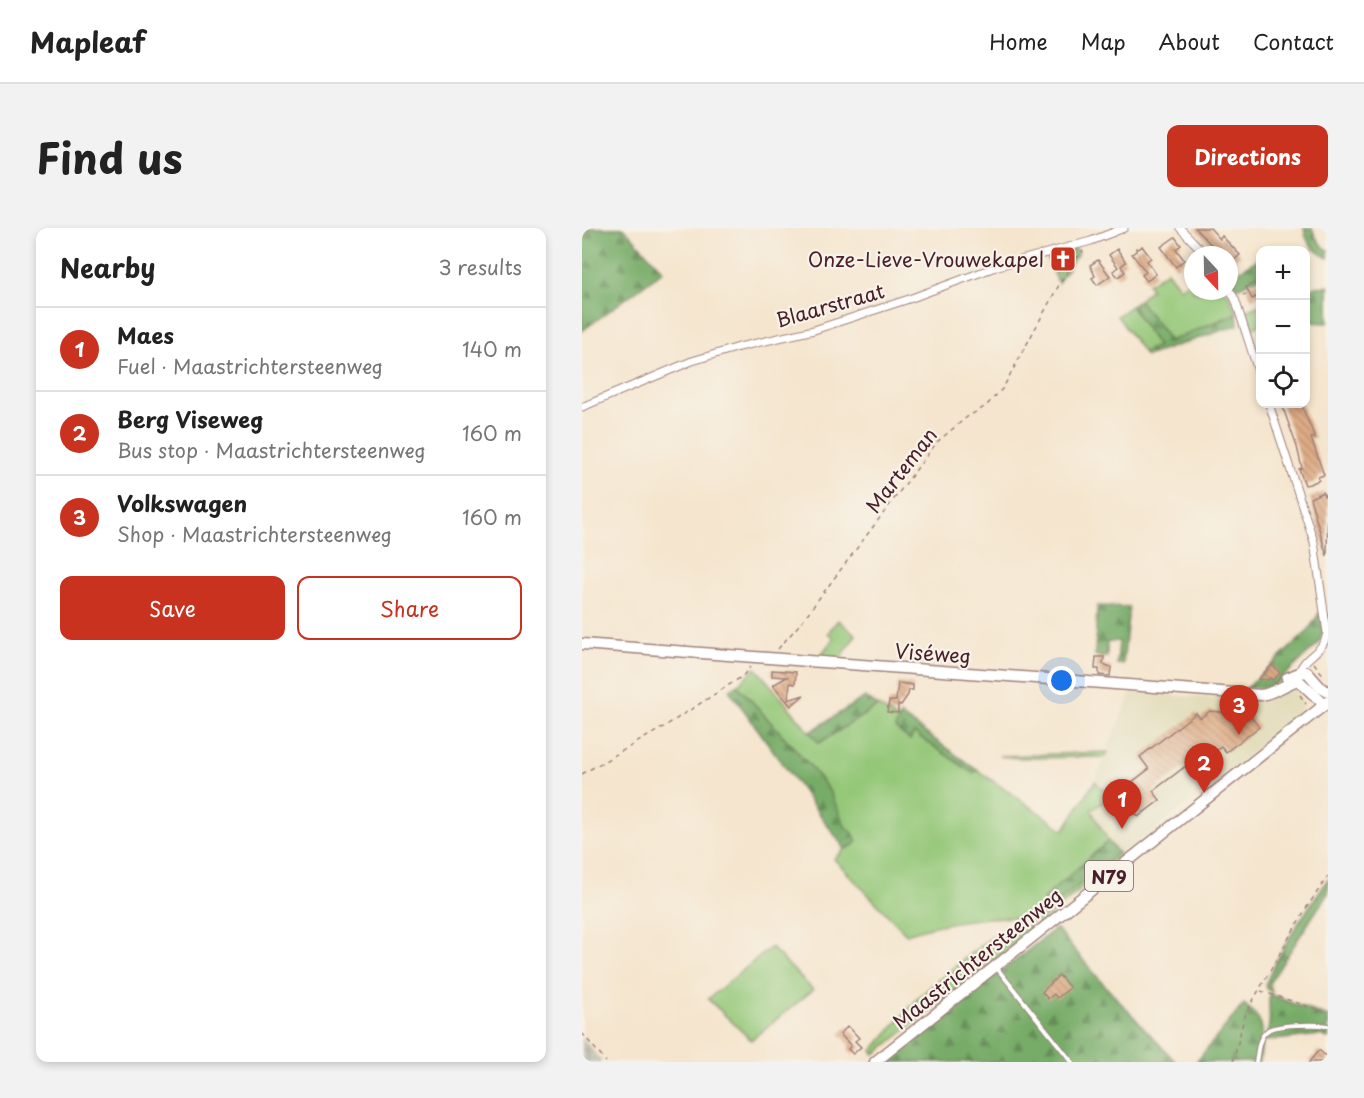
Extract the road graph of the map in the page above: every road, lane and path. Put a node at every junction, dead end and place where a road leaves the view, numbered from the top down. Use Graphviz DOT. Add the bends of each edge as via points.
graph roads {
  1 [pos="1124,228"];
  2 [pos="1180,228"];
  3 [pos="1091,242"];
  4 [pos="1197,246"];
  5 [pos="1250,294"];
  6 [pos="1243,296"];
  7 [pos="1235,300"];
  8 [pos="1256,365"];
  9 [pos="582,407"];
  10 [pos="1270,408"];
  11 [pos="582,644"];
  12 [pos="753,657"];
  13 [pos="770,658"];
  14 [pos="1311,658"];
  15 [pos="1301,675"];
  16 [pos="1327,681"];
  17 [pos="1328,692"];
  18 [pos="1306,704"];
  19 [pos="1326,704"];
  20 [pos="1304,710"];
  21 [pos="582,774"];
  22 [pos="1328,876"];
  23 [pos="995,966"];
  24 [pos="1260,990"];
  25 [pos="1328,1013"];
  26 [pos="1328,1026"];
  27 [pos="582,1033"];
  28 [pos="606,1062"];
  29 [pos="875,1062"];
  30 [pos="1072,1062"];
  31 [pos="1233,1062"];
  32 [pos="1256,1062"];
  1 -- 3 [label="street, Blaarstraat"];
  2 -- 4 [label="street"];
  3 -- 9 [label="street, Blaarstraat" via="998,266 814,330 692,361"];
  3 -- 13 [label="path, Marteman" via="1071,265 1002,388 986,406 937,442"];
  5 -- 6 [label="path"];
  7 -- 8 [label="street"];
  10 -- 14 [label="street" via="1314,542 1327,633 1323,646"];
  11 -- 12 [label="main road, Viséweg"];
  12 -- 13 [label="main road, Viséweg"];
  12 -- 21 [label="path" via="743,676"];
  13 -- 15 [label="main road, Viséweg" via="1261,695 1280,688 1286,678"];
  14 -- 15 [label="street"];
  14 -- 16 [label="path"];
  15 -- 17 [label="main road"];
  15 -- 19 [label="main road"];
  18 -- 20 [label="path"];
  19 -- 23 [label="main road, Maastrichtersteenweg / N79"];
  22 -- 24 [label="path"];
  23 -- 29 [label="main road, Maastrichtersteenweg / N79"];
  23 -- 30 [label="lane"];
  24 -- 25 [label="path"];
  24 -- 31 [label="path" via="1244,1018"];
  26 -- 32 [label="lane" via="1267,1030 1260,1041"];
  27 -- 28 [label="path"];
}
